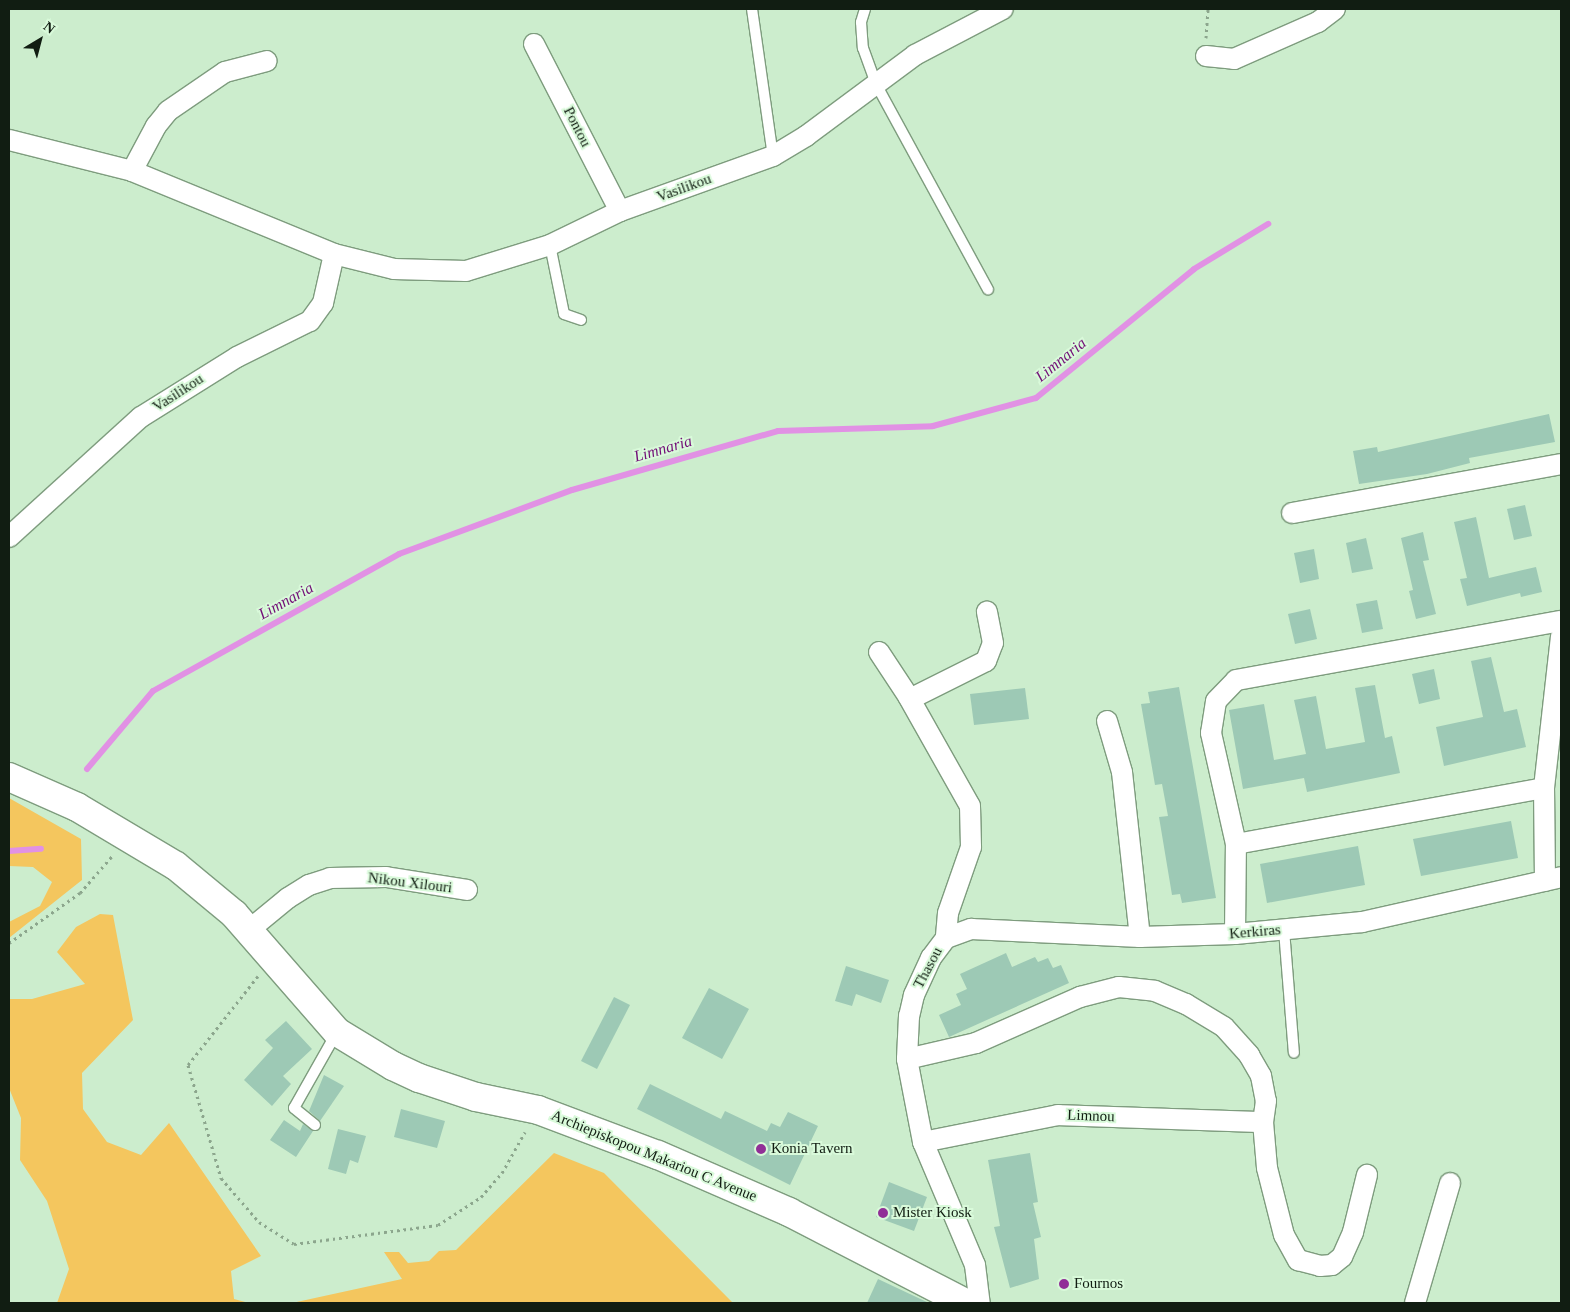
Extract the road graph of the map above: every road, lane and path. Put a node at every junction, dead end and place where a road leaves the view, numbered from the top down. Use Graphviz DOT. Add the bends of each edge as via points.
graph roads {
  1 [pos="752,9"];
  2 [pos="865,9"];
  3 [pos="1003,9"];
  4 [pos="1208,9"];
  5 [pos="1335,9"];
  6 [pos="534,44"];
  7 [pos="1206,56"];
  8 [pos="267,62"];
  9 [pos="876,84"];
  10 [pos="9,140"];
  11 [pos="773,156"];
  12 [pos="132,171"];
  13 [pos="620,211"];
  14 [pos="550,245"];
  15 [pos="334,254"];
  16 [pos="988,289"];
  17 [pos="581,320"];
  18 [pos="1561,464"];
  19 [pos="1292,513"];
  20 [pos="9,537"];
  21 [pos="986,612"];
  22 [pos="1561,621"];
  23 [pos="1561,636"];
  24 [pos="879,652"];
  25 [pos="910,699"];
  26 [pos="1107,721"];
  27 [pos="9,777"];
  28 [pos="1544,788"];
  29 [pos="130,836"];
  30 [pos="1236,844"];
  31 [pos="1553,879"];
  32 [pos="467,890"];
  33 [pos="249,930"];
  34 [pos="1284,930"];
  35 [pos="1235,934"];
  36 [pos="1140,937"];
  37 [pos="946,938"];
  38 [pos="9,943"];
  39 [pos="272,957"];
  40 [pos="337,1032"];
  41 [pos="1294,1053"];
  42 [pos="907,1059"];
  43 [pos="538,1110"];
  44 [pos="1262,1122"];
  45 [pos="315,1125"];
  46 [pos="923,1142"];
  47 [pos="1367,1175"];
  48 [pos="1450,1183"];
  49 [pos="965,1303"];
  50 [pos="980,1303"];
  51 [pos="1415,1303"];
  1 -- 11 [label="lane"];
  2 -- 9 [label="lane" via="860,22 863,48"];
  3 -- 9 [label="street, Vasilikou" via="916,55"];
  4 -- 7 [label="path"];
  5 -- 7 [label="street" via="1318,22 1234,59"];
  6 -- 13 [label="street, Pontou"];
  8 -- 12 [label="street" via="226,72 168,111 156,126"];
  9 -- 11 [label="street, Vasilikou" via="806,136"];
  9 -- 16 [label="lane"];
  10 -- 12 [label="street, Vasilikou"];
  11 -- 13 [label="street, Vasilikou"];
  12 -- 15 [label="street, Vasilikou"];
  13 -- 14 [label="street, Vasilikou"];
  14 -- 15 [label="street, Vasilikou" via="466,271 394,269"];
  14 -- 17 [label="lane" via="564,314"];
  15 -- 20 [label="street, Vasilikou" via="324,303 310,321 237,357 141,417"];
  18 -- 19 [label="street"];
  21 -- 25 [label="street" via="993,643 986,661"];
  22 -- 30 [label="street" via="1236,680 1216,701 1211,733"];
  23 -- 28 [label="street"];
  24 -- 25 [label="street, Thasou"];
  25 -- 37 [label="street, Thasou" via="970,806 971,847 948,913"];
  26 -- 36 [label="street" via="1122,772"];
  27 -- 29 [label="main road, Archiepiskopou Makariou C Avenue" via="78,807"];
  28 -- 30 [label="street"];
  28 -- 31 [label="street"];
  29 -- 33 [label="main road, Archiepiskopou Makariou C Avenue" via="204,888"];
  29 -- 38 [label="path" via="80,893"];
  30 -- 35 [label="street"];
  31 -- 34 [label="street, Kerkiras" via="1362,922"];
  32 -- 33 [label="street, Nikou Xilouri" via="386,877 330,878 295,893"];
  33 -- 39 [label="main road, Archiepiskopou Makariou C Avenue"];
  34 -- 35 [label="street, Kerkiras"];
  34 -- 41 [label="lane"];
  35 -- 36 [label="street, Kerkiras"];
  36 -- 37 [label="street, Kerkiras" via="971,929"];
  37 -- 42 [label="street, Thasou" via="931,958 914,995 909,1016"];
  39 -- 40 [label="main road, Archiepiskopou Makariou C Avenue"];
  39 -- 43 [label="path" via="188,1065 221,1178 259,1222 294,1244 438,1225 481,1197 502,1173"];
  40 -- 43 [label="main road, Archiepiskopou Makariou C Avenue" via="419,1078 476,1097"];
  40 -- 45 [label="lane" via="294,1108"];
  42 -- 44 [label="street" via="976,1043 1080,997 1119,987 1138,988 1178,1000 1234,1036 1261,1076 1266,1101"];
  42 -- 46 [label="street, Thasou"];
  43 -- 49 [label="main road, Archiepiskopou Makariou C Avenue" via="611,1135 749,1194"];
  44 -- 46 [label="street, Limnou" via="1058,1115"];
  44 -- 47 [label="street" via="1267,1168 1284,1235 1298,1260 1308,1265 1332,1265 1342,1257 1353,1232"];
  46 -- 50 [label="street, Thasou" via="975,1265"];
  48 -- 51 [label="street"];
}
